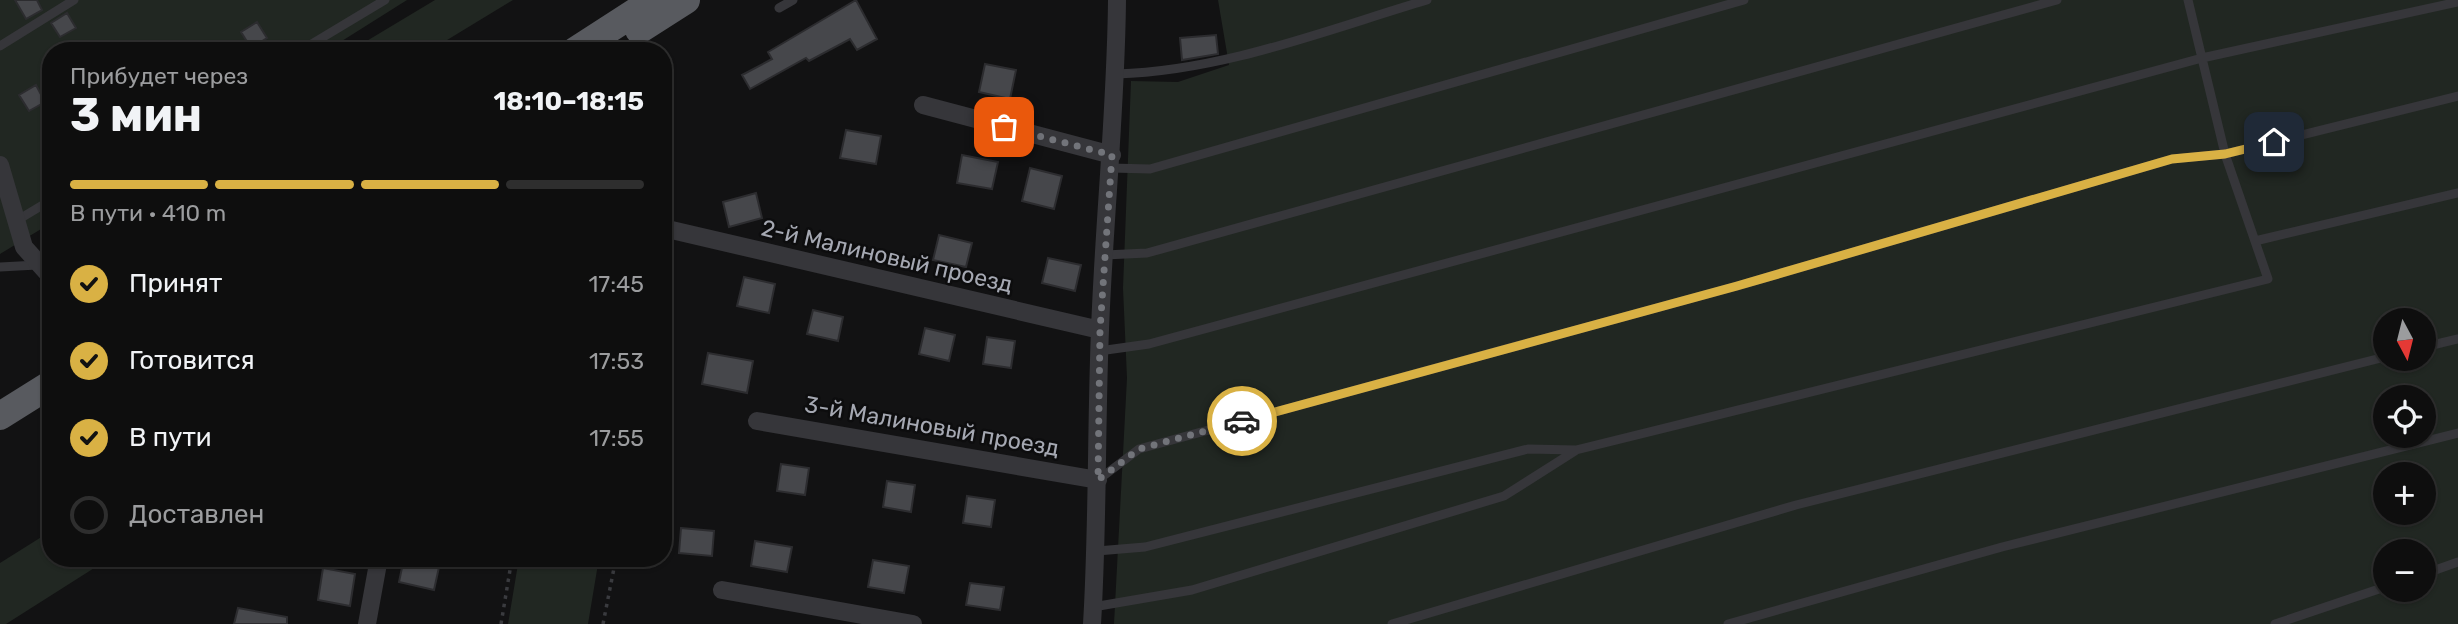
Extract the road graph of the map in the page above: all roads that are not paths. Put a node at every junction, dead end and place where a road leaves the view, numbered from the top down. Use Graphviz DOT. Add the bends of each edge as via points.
graph roads {
  1 [pos="74,0"];
  2 [pos="385,0"];
  3 [pos="653,0"];
  4 [pos="686,0"];
  5 [pos="793,0"];
  6 [pos="1117,0"];
  7 [pos="1427,0"];
  8 [pos="1744,0"];
  9 [pos="2057,0"];
  10 [pos="2188,0"];
  11 [pos="2458,2"];
  12 [pos="779,8"];
  13 [pos="315,42"];
  14 [pos="589,42"];
  15 [pos="621,42"];
  16 [pos="0,46"];
  17 [pos="2202,58"];
  18 [pos="1117,74"];
  19 [pos="2458,96"];
  20 [pos="923,105"];
  21 [pos="2225,154"];
  22 [pos="1111,162"];
  23 [pos="0,165"];
  24 [pos="2458,193"];
  25 [pos="42,205"];
  26 [pos="15,221"];
  27 [pos="672,230"];
  28 [pos="2255,241"];
  29 [pos="1105,255"];
  30 [pos="0,267"];
  31 [pos="42,269"];
  32 [pos="42,271"];
  33 [pos="1100,330"];
  34 [pos="2458,339"];
  35 [pos="2436,344"];
  36 [pos="1099,351"];
  37 [pos="2373,360"];
  38 [pos="42,390"];
  39 [pos="42,411"];
  40 [pos="0,416"];
  41 [pos="757,421"];
  42 [pos="2458,433"];
  43 [pos="0,437"];
  44 [pos="1576,450"];
  45 [pos="1098,480"];
  46 [pos="1097,551"];
  47 [pos="2458,562"];
  48 [pos="377,567"];
  49 [pos="2436,570"];
  50 [pos="722,590"];
  51 [pos="2373,591"];
  52 [pos="1093,616"];
  53 [pos="367,624"];
  54 [pos="913,624"];
  55 [pos="1392,624"];
  56 [pos="1728,624"];
  57 [pos="2275,624"];
  1 -- 16 [label="lane"];
  2 -- 13 [label="lane"];
  3 -- 14 [label="highway"];
  4 -- 15 [label="highway"];
  5 -- 12 [label="lane"];
  6 -- 18 [label="street"];
  7 -- 18 [label="lane" via="1203,66"];
  8 -- 22 [label="lane" via="1150,169"];
  9 -- 29 [label="lane" via="1147,253"];
  10 -- 17 [label="lane"];
  11 -- 17 [label="lane"];
  17 -- 21 [label="lane"];
  17 -- 36 [label="lane" via="1149,344"];
  18 -- 22 [label="street"];
  19 -- 21 [label="lane"];
  20 -- 22 [label="street"];
  21 -- 28 [label="lane"];
  21 -- 45 [label="lane" via="2172,159 1737,286 1139,449"];
  22 -- 29 [label="street"];
  23 -- 26 [label="street"];
  24 -- 28 [label="lane"];
  25 -- 26 [label="lane"];
  26 -- 31 [label="street" via="24,247"];
  27 -- 33 [label="street, 2-й Малиновый проезд"];
  28 -- 44 [label="lane" via="2268,279"];
  29 -- 33 [label="street"];
  30 -- 32 [label="lane"];
  33 -- 36 [label="street"];
  34 -- 35 [label="lane"];
  36 -- 45 [label="street"];
  37 -- 55 [label="lane" via="1796,505"];
  38 -- 40 [label="highway"];
  39 -- 43 [label="highway"];
  41 -- 45 [label="street, 3-й Малиновый проезд"];
  42 -- 56 [label="lane" via="2002,547"];
  44 -- 46 [label="lane" via="1528,449 1145,547"];
  44 -- 52 [label="lane" via="1504,496"];
  45 -- 46 [label="street"];
  46 -- 52 [label="street"];
  47 -- 49 [label="lane"];
  48 -- 53 [label="street"];
  50 -- 54 [label="street"];
  51 -- 57 [label="lane"];
}
